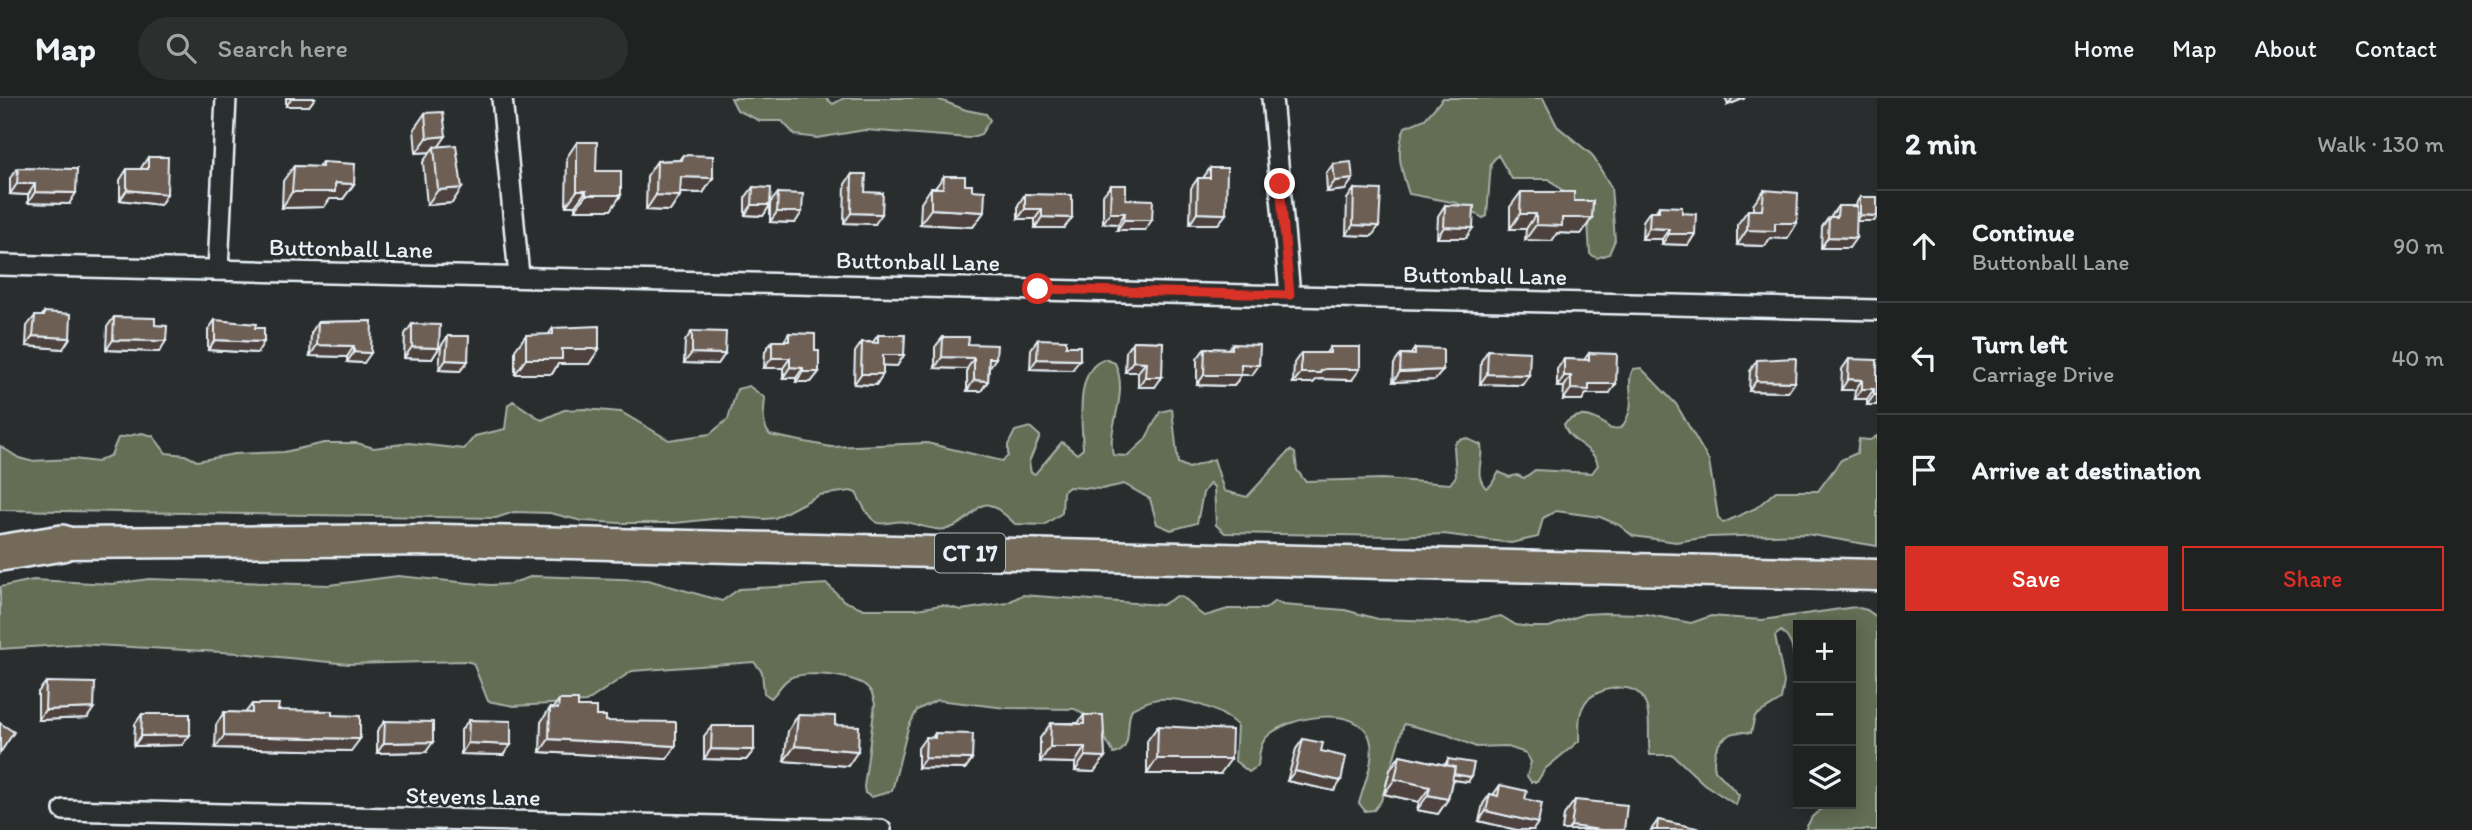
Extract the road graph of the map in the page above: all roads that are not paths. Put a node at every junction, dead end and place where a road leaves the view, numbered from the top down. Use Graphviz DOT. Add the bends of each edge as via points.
graph roads {
  1 [pos="226,98"];
  2 [pos="502,98"];
  3 [pos="1272,98"];
  4 [pos="0,265"];
  5 [pos="218,270"];
  6 [pos="519,276"];
  7 [pos="1290,295"];
  8 [pos="1877,310"];
  9 [pos="0,534"];
  10 [pos="62,543"];
  11 [pos="0,553"];
  12 [pos="1877,575"];
  13 [pos="64,810"];
  14 [pos="201,822"];
  15 [pos="881,830"];
  1 -- 5 [label="street"];
  2 -- 6 [label="street"];
  3 -- 7 [label="street"];
  4 -- 5 [label="street, Buttonball Lane"];
  5 -- 6 [label="street, Buttonball Lane"];
  6 -- 7 [label="street, Buttonball Lane"];
  7 -- 8 [label="street, Buttonball Lane"];
  9 -- 10 [label="highway, CT 17"];
  10 -- 11 [label="highway, CT 17"];
  10 -- 12 [label="main road, CT 17" via="444,540"];
  13 -- 14 [label="street, Stevens Lane"];
  14 -- 15 [label="street, Stevens Lane"];
}
